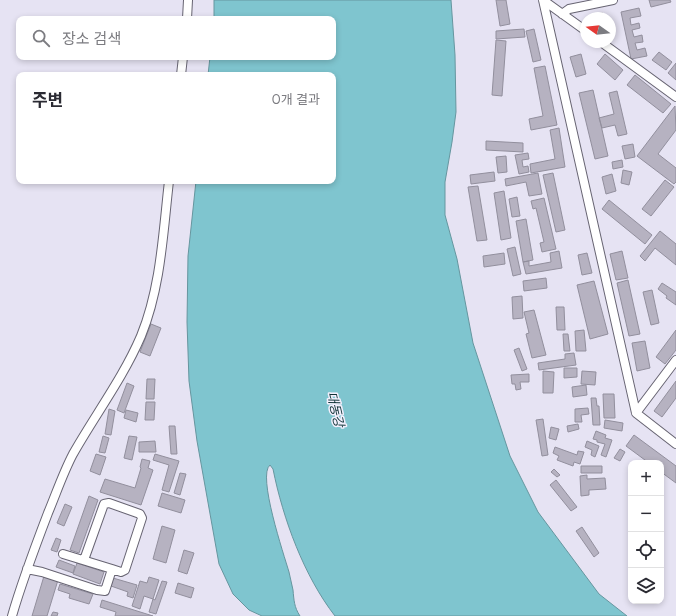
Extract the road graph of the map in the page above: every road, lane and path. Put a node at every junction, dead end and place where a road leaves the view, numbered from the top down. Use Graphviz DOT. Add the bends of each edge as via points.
graph roads {
  1 [pos="188,0"];
  2 [pos="543,0"];
  3 [pos="613,0"];
  4 [pos="562,14"];
  5 [pos="187,16"];
  6 [pos="580,27"];
  7 [pos="609,48"];
  8 [pos="183,60"];
  9 [pos="181,72"];
  10 [pos="676,97"];
  11 [pos="169,184"];
  12 [pos="676,360"];
  13 [pos="636,413"];
  14 [pos="676,444"];
  15 [pos="63,554"];
  16 [pos="84,560"];
  17 [pos="27,569"];
  18 [pos="112,569"];
  19 [pos="13,616"];
  1 -- 5 [label="street"];
  2 -- 4 [label="street"];
  2 -- 13 [label="street"];
  3 -- 4 [label="street" via="569,9"];
  4 -- 6 [label="street"];
  7 -- 10 [label="street"];
  8 -- 9 [label="street"];
  11 -- 17 [label="street" via="158,276 141,336 73,455"];
  12 -- 13 [label="street"];
  13 -- 14 [label="street"];
  15 -- 16 [label="street"];
  16 -- 18 [label="street"];
  16 -- 18 [label="street" via="104,504 109,503 140,514 142,518 125,570 121,572"];
  17 -- 18 [label="street" via="103,592 106,591"];
  17 -- 19 [label="street"];
}
